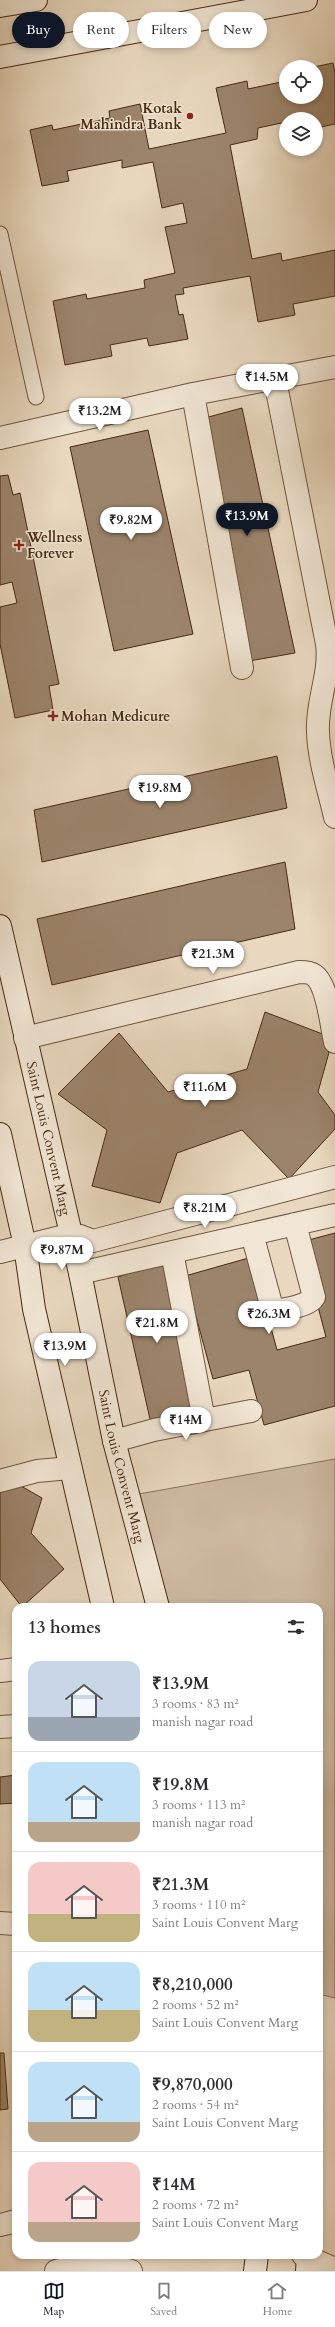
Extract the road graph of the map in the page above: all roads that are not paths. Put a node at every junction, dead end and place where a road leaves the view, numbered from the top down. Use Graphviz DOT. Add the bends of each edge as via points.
graph roads {
  1 [pos="36,0"];
  2 [pos="306,0"];
  3 [pos="0,6"];
  4 [pos="0,56"];
  5 [pos="0,234"];
  6 [pos="335,367"];
  7 [pos="275,380"];
  8 [pos="193,394"];
  9 [pos="36,397"];
  10 [pos="0,438"];
  11 [pos="242,668"];
  12 [pos="335,818"];
  13 [pos="0,926"];
  14 [pos="25,1038"];
  15 [pos="335,1042"];
  16 [pos="0,1134"];
  17 [pos="335,1177"];
  18 [pos="335,1215"];
  19 [pos="295,1224"];
  20 [pos="252,1234"];
  21 [pos="69,1235"];
  22 [pos="25,1246"];
  23 [pos="0,1252"];
  24 [pos="172,1252"];
  25 [pos="80,1273"];
  26 [pos="251,1411"];
  27 [pos="204,1420"];
  28 [pos="114,1441"];
  29 [pos="70,1468"];
  30 [pos="0,1481"];
  31 [pos="102,1603"];
  32 [pos="157,1603"];
  33 [pos="12,1670"];
  34 [pos="0,1671"];
  35 [pos="12,1726"];
  36 [pos="0,1727"];
  37 [pos="0,1923"];
  38 [pos="12,1924"];
  39 [pos="12,2223"];
  40 [pos="0,2225"];
  41 [pos="257,2259"];
  42 [pos="306,2259"];
  43 [pos="335,2269"];
  44 [pos="56,2271"];
  45 [pos="132,2271"];
  46 [pos="256,2271"];
  1 -- 3 [label="street"];
  2 -- 4 [label="street"];
  5 -- 9 [label="lane"];
  6 -- 7 [label="street"];
  7 -- 8 [label="street"];
  7 -- 12 [label="street" via="327,644 328,666 317,732"];
  8 -- 10 [label="street"];
  8 -- 11 [label="street"];
  13 -- 14 [label="street, Saint Louis Convent Marg"];
  14 -- 15 [label="street" via="307,972 319,980 323,989"];
  14 -- 21 [label="street, Saint Louis Convent Marg"];
  16 -- 22 [label="street"];
  17 -- 21 [label="street" via="93,1241"];
  18 -- 19 [label="street"];
  19 -- 20 [label="street"];
  19 -- 20 [label="street" via="314,1296 309,1302 280,1310 274,1309 271,1304"];
  20 -- 24 [label="street"];
  21 -- 22 [label="street"];
  21 -- 25 [label="street, Saint Louis Convent Marg"];
  22 -- 23 [label="street"];
  22 -- 29 [label="street" via="34,1308"];
  24 -- 25 [label="street"];
  24 -- 27 [label="street"];
  25 -- 28 [label="street, Saint Louis Convent Marg"];
  26 -- 27 [label="street"];
  27 -- 28 [label="street"];
  28 -- 32 [label="street, Saint Louis Convent Marg"];
  29 -- 30 [label="street" via="37,1471"];
  29 -- 31 [label="street"];
  33 -- 34 [label="street"];
  35 -- 36 [label="street"];
  37 -- 38 [label="street"];
  39 -- 40 [label="street"];
  41 -- 46 [label="street"];
  42 -- 43 [label="street"];
  44 -- 45 [label="street" via="94,2261"];
}
